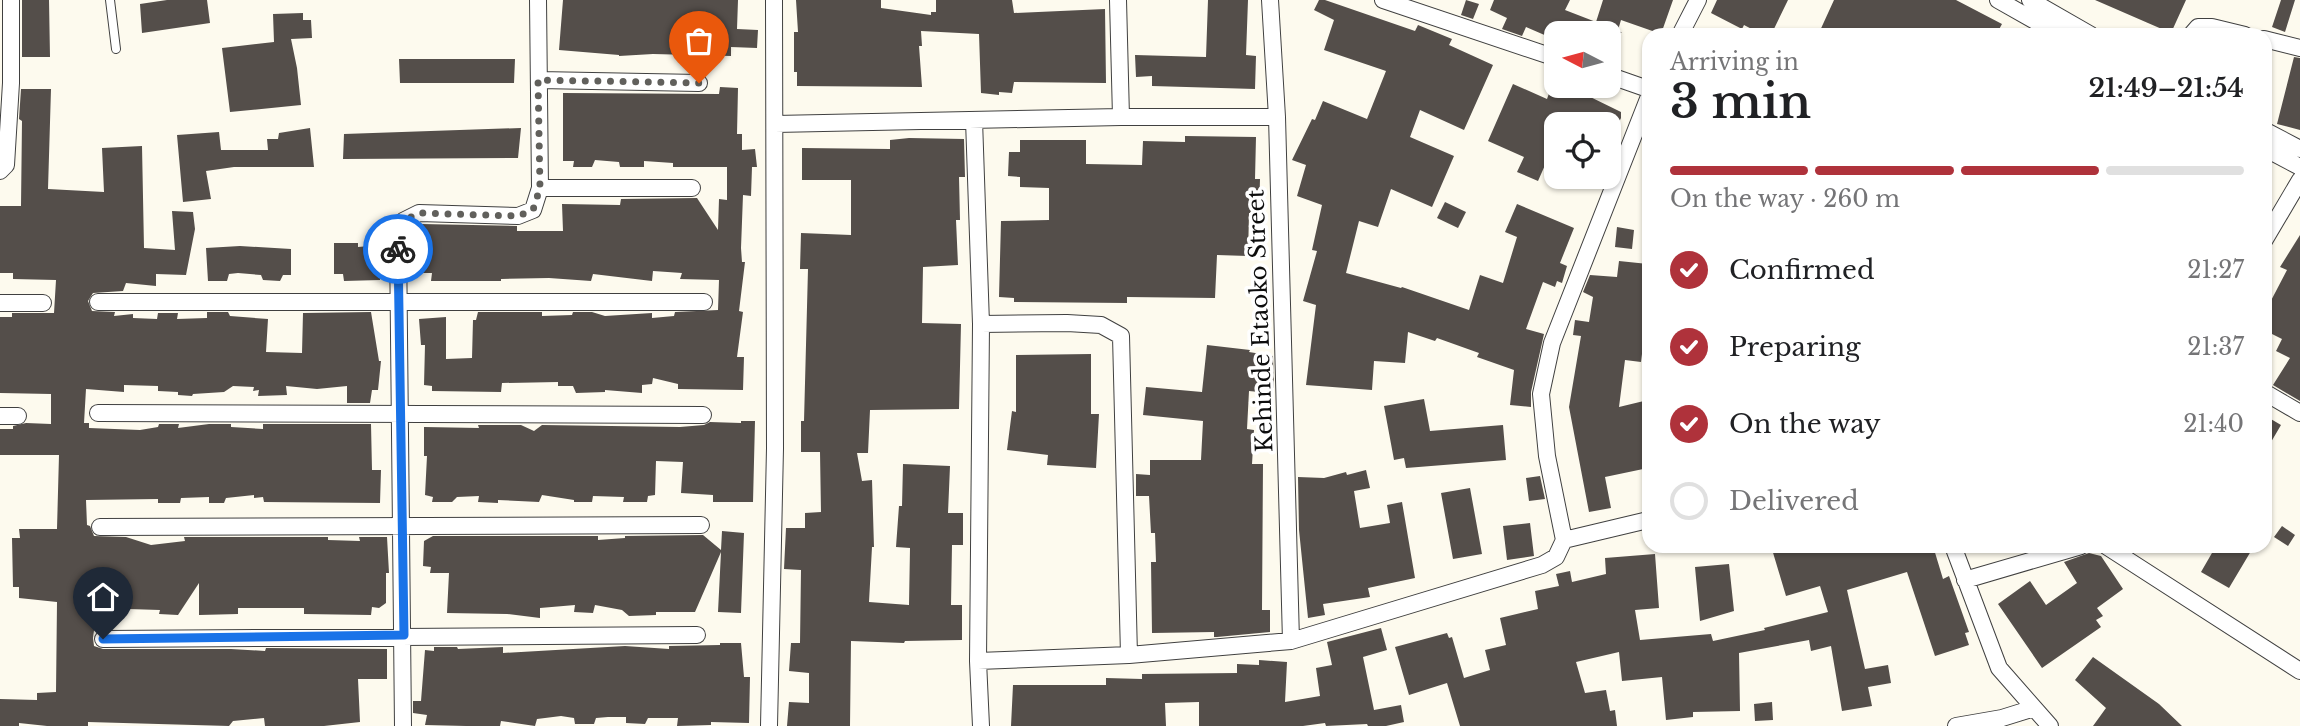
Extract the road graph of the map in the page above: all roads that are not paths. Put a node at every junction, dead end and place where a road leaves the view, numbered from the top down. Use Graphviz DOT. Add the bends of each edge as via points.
graph roads {
  1 [pos="11,0"];
  2 [pos="110,0"];
  3 [pos="538,0"];
  4 [pos="774,0"];
  5 [pos="1118,0"];
  6 [pos="1270,0"];
  7 [pos="1698,0"];
  8 [pos="1998,0"];
  9 [pos="2030,0"];
  10 [pos="1393,2"];
  11 [pos="1684,28"];
  12 [pos="2048,28"];
  13 [pos="2079,28"];
  14 [pos="2197,28"];
  15 [pos="2216,28"];
  16 [pos="2272,41"];
  17 [pos="2300,48"];
  18 [pos="116,49"];
  19 [pos="1544,54"];
  20 [pos="538,80"];
  21 [pos="1621,80"];
  22 [pos="5,83"];
  23 [pos="699,83"];
  24 [pos="1642,87"];
  25 [pos="1642,114"];
  26 [pos="1121,117"];
  27 [pos="1277,117"];
  28 [pos="974,120"];
  29 [pos="775,124"];
  30 [pos="2272,134"];
  31 [pos="2300,149"];
  32 [pos="2272,152"];
  33 [pos="2300,167"];
  34 [pos="0,170"];
  35 [pos="2300,180"];
  36 [pos="540,188"];
  37 [pos="692,188"];
  38 [pos="2272,228"];
  39 [pos="98,302"];
  40 [pos="400,302"];
  41 [pos="704,302"];
  42 [pos="0,303"];
  43 [pos="43,303"];
  44 [pos="981,324"];
  45 [pos="2272,397"];
  46 [pos="98,413"];
  47 [pos="2300,413"];
  48 [pos="400,415"];
  49 [pos="703,415"];
  50 [pos="0,416"];
  51 [pos="18,416"];
  52 [pos="1642,521"];
  53 [pos="402,525"];
  54 [pos="701,525"];
  55 [pos="100,527"];
  56 [pos="1564,540"];
  57 [pos="1955,553"];
  58 [pos="2057,553"];
  59 [pos="2117,553"];
  60 [pos="1965,580"];
  61 [pos="404,635"];
  62 [pos="696,635"];
  63 [pos="103,639"];
  64 [pos="1291,641"];
  65 [pos="1129,655"];
  66 [pos="978,660"];
  67 [pos="2300,671"];
  68 [pos="2034,708"];
  69 [pos="403,726"];
  70 [pos="769,726"];
  71 [pos="981,726"];
  72 [pos="1956,726"];
  73 [pos="2050,726"];
  1 -- 22 [label="street"];
  2 -- 18 [label="lane"];
  3 -- 20 [label="street"];
  4 -- 29 [label="street"];
  5 -- 26 [label="street"];
  6 -- 27 [label="street, Kehinde Etaoko Street"];
  7 -- 11 [label="street"];
  8 -- 12 [label="street"];
  9 -- 13 [label="street"];
  10 -- 19 [label="street"];
  14 -- 15 [label="street"];
  16 -- 17 [label="street"];
  20 -- 23 [label="street"];
  20 -- 36 [label="street"];
  21 -- 24 [label="street"];
  22 -- 34 [label="street" via="6,165"];
  25 -- 56 [label="street" via="1552,342 1541,394 1547,456"];
  26 -- 27 [label="street"];
  26 -- 28 [label="street"];
  27 -- 64 [label="street, Kehinde Etaoko Street"];
  28 -- 29 [label="street"];
  28 -- 44 [label="street"];
  29 -- 70 [label="street"];
  30 -- 31 [label="street"];
  32 -- 33 [label="street"];
  35 -- 38 [label="street"];
  36 -- 37 [label="street"];
  36 -- 40 [label="street" via="533,210 518,216 419,213 403,221 398,238"];
  39 -- 40 [label="street"];
  40 -- 41 [label="street"];
  40 -- 48 [label="street"];
  42 -- 43 [label="street"];
  44 -- 65 [label="street" via="1101,326 1121,336"];
  44 -- 66 [label="street"];
  45 -- 47 [label="street"];
  46 -- 48 [label="street"];
  48 -- 49 [label="street"];
  48 -- 53 [label="street"];
  50 -- 51 [label="street"];
  52 -- 56 [label="street"];
  53 -- 54 [label="street"];
  53 -- 55 [label="street"];
  53 -- 61 [label="street"];
  56 -- 64 [label="street" via="1556,557 1542,565"];
  57 -- 60 [label="street"];
  58 -- 60 [label="street"];
  59 -- 67 [label="street"];
  60 -- 68 [label="street" via="1998,668"];
  61 -- 62 [label="street"];
  61 -- 63 [label="street"];
  61 -- 69 [label="street"];
  64 -- 65 [label="street"];
  65 -- 66 [label="street"];
  66 -- 71 [label="street"];
  68 -- 72 [label="street"];
  68 -- 73 [label="street"];
}
